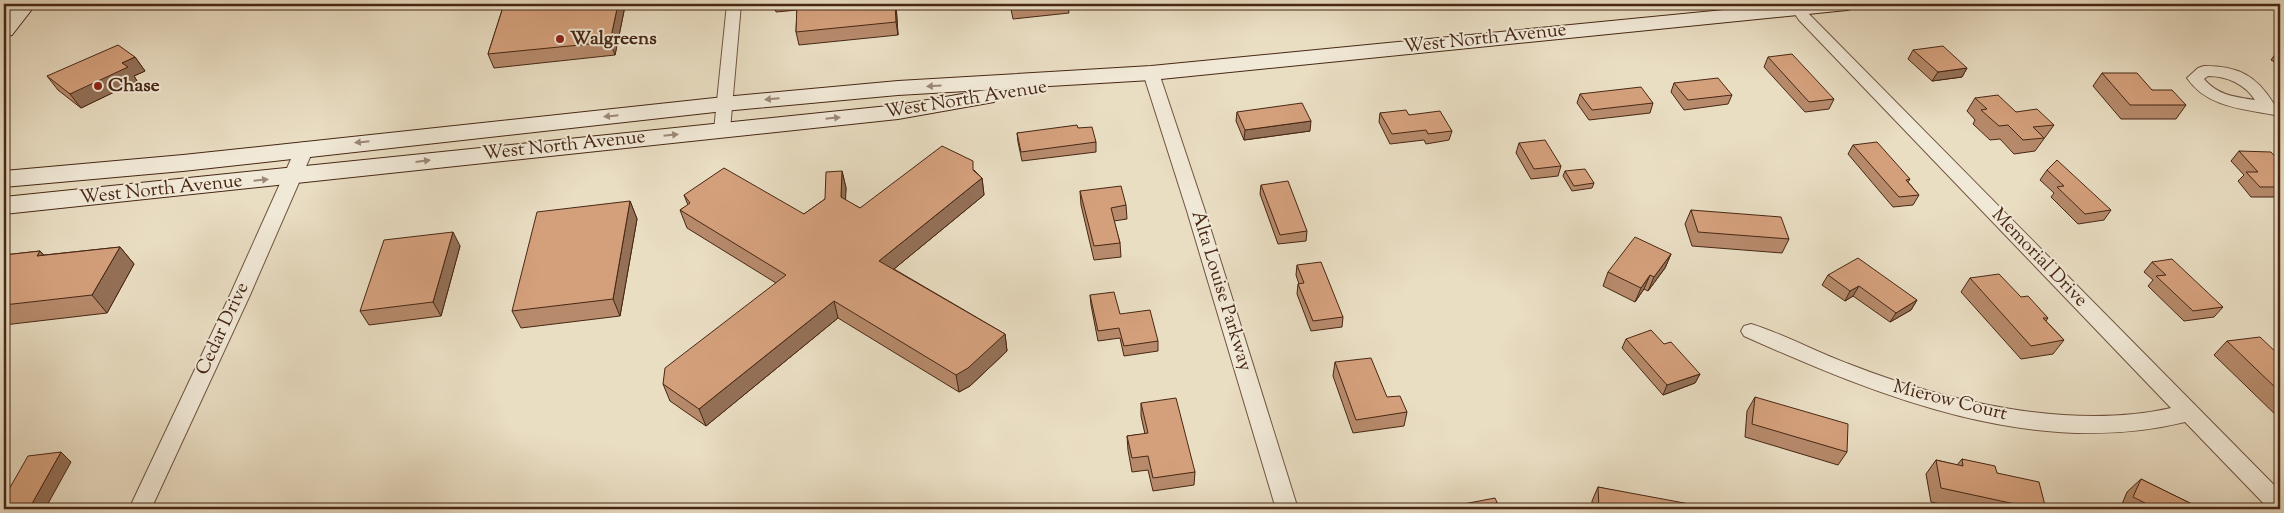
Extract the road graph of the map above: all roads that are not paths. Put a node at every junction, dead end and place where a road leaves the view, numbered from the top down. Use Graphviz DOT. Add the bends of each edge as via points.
graph roads {
  1 [pos="26,4"];
  2 [pos="734,4"];
  3 [pos="1847,4"];
  4 [pos="1797,6"];
  5 [pos="4,30"];
  6 [pos="1151,73"];
  7 [pos="1123,76"];
  8 [pos="724,104"];
  9 [pos="722,130"];
  10 [pos="305,148"];
  11 [pos="183,163"];
  12 [pos="292,177"];
  13 [pos="4,179"];
  14 [pos="4,192"];
  15 [pos="4,206"];
  16 [pos="1751,330"];
  17 [pos="2190,412"];
  18 [pos="2280,506"];
  19 [pos="140,509"];
  20 [pos="1288,509"];
  1 -- 5 [label="main road"];
  2 -- 8 [label="street"];
  3 -- 4 [label="main road, West North Avenue"];
  4 -- 6 [label="main road, West North Avenue"];
  4 -- 17 [label="street, Memorial Drive" via="1873,89"];
  6 -- 7 [label="main road, West North Avenue"];
  6 -- 20 [label="street, Alta Louise Parkway"];
  7 -- 8 [label="main road, West North Avenue, one-way" via="898,88"];
  9 -- 7 [label="main road, West North Avenue, one-way" via="898,112"];
  8 -- 9 [label="street"];
  8 -- 10 [label="main road, West North Avenue, one-way"];
  12 -- 9 [label="main road, West North Avenue, one-way"];
  10 -- 11 [label="main road, West North Avenue"];
  10 -- 12 [label="street, Cedar Drive"];
  11 -- 13 [label="main road, West North Avenue"];
  11 -- 14 [label="main road"];
  15 -- 12 [label="main road, West North Avenue, one-way"];
  12 -- 19 [label="street, Cedar Drive"];
  16 -- 17 [label="street, Mierow Court" via="1857,376 1984,413 2096,423 2150,421"];
  17 -- 18 [label="street, Memorial Drive"];
}
